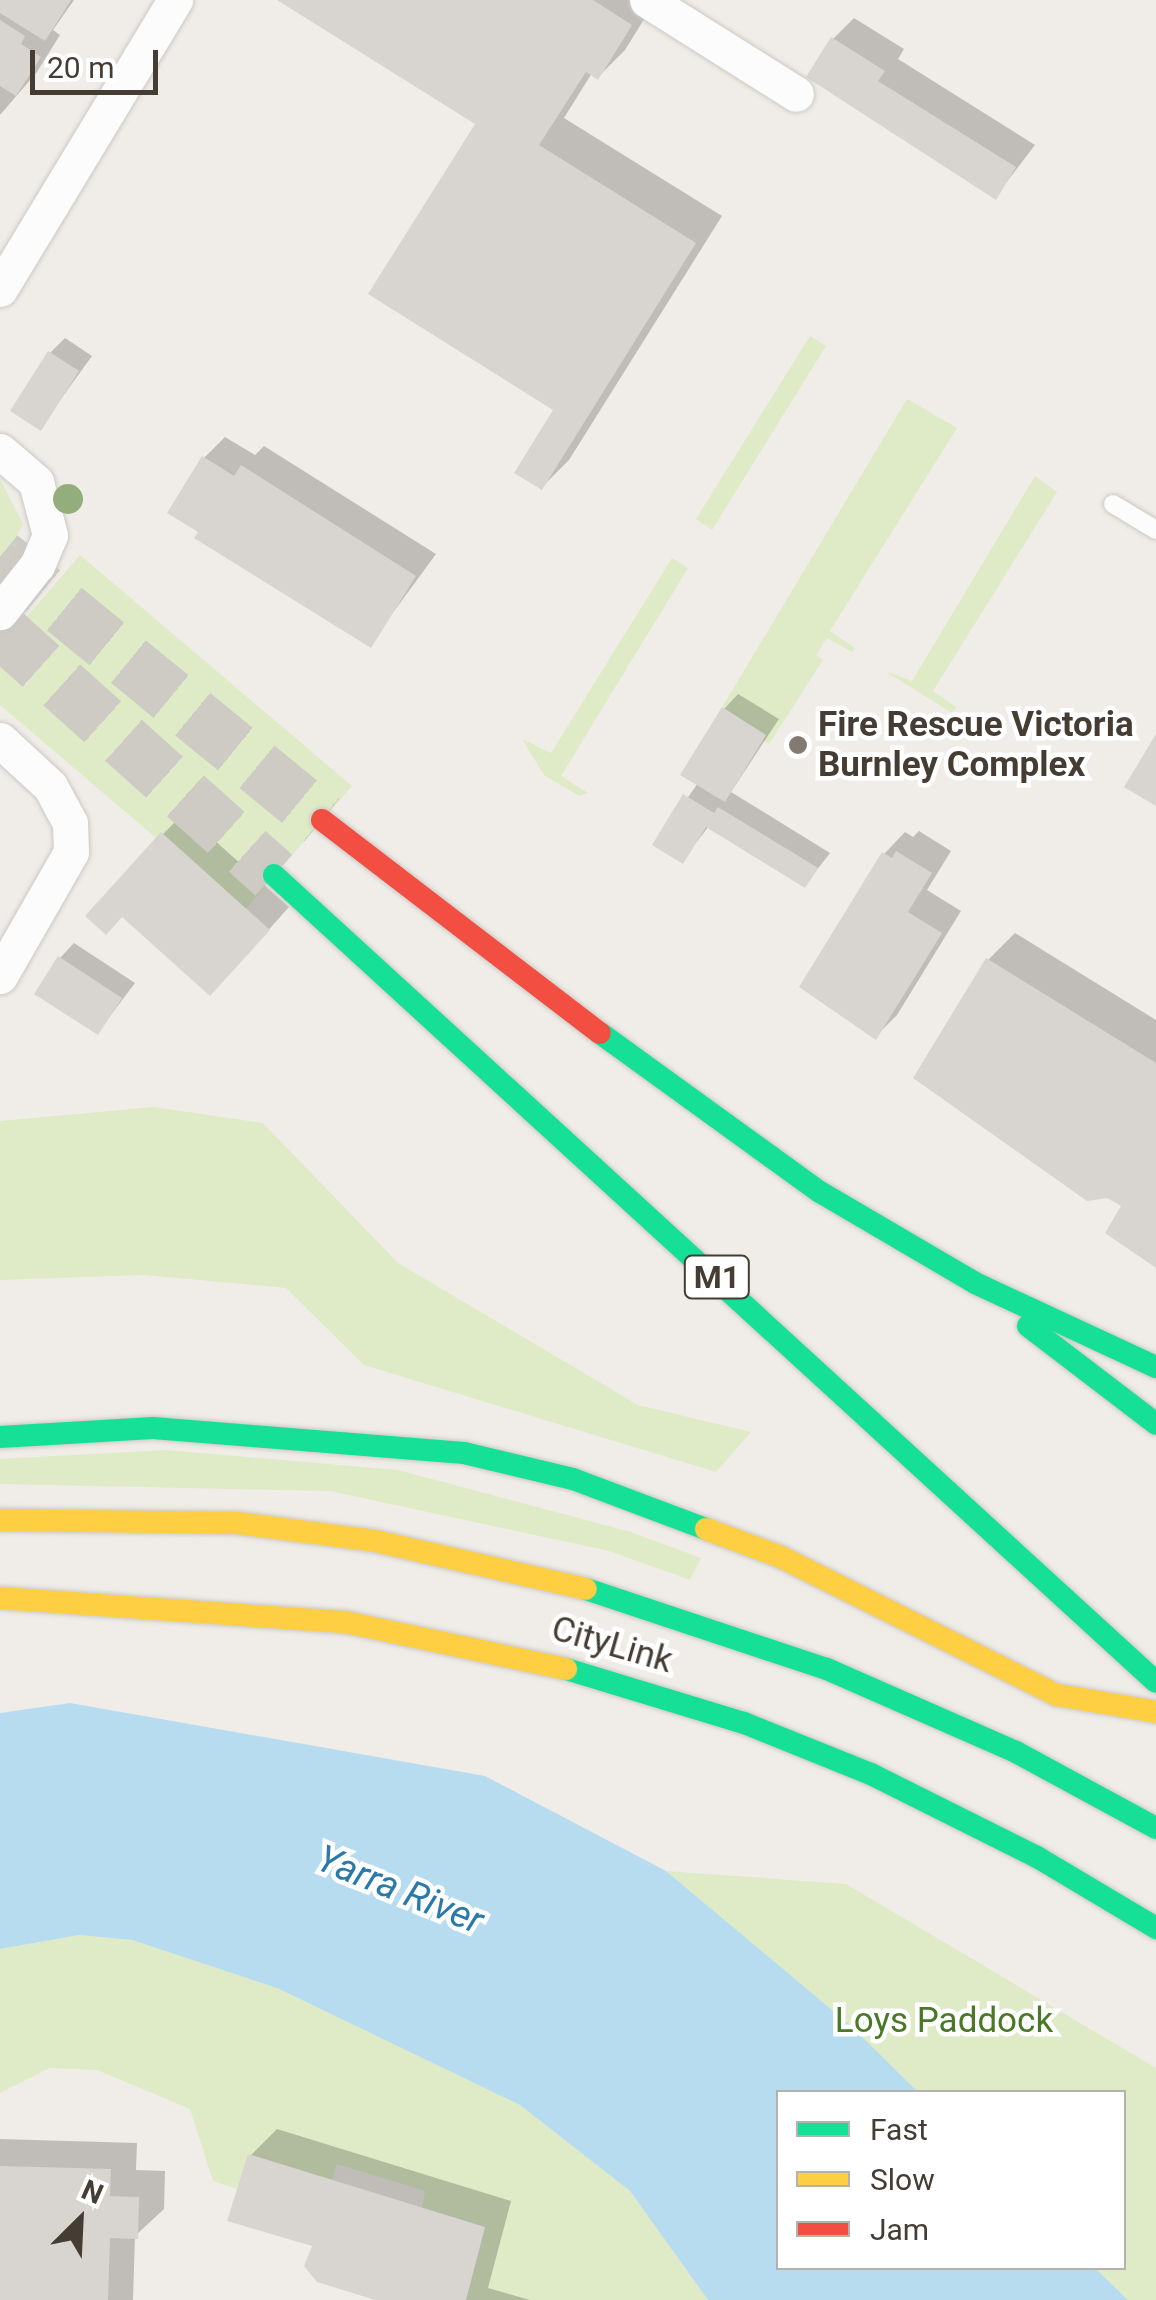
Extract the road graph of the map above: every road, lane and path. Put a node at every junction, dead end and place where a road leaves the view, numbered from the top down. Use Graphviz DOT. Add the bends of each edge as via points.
graph roads {
  1 [pos="175,0"];
  2 [pos="647,0"];
  3 [pos="796,94"];
  4 [pos="0,288"];
  5 [pos="0,451"];
  6 [pos="1113,504"];
  7 [pos="1156,530"];
  8 [pos="0,612"];
  9 [pos="0,740"];
  10 [pos="322,820"];
  11 [pos="274,876"];
  12 [pos="0,976"];
  13 [pos="975,1283"];
  14 [pos="1156,1366"];
  15 [pos="1156,1424"];
  16 [pos="0,1437"];
  17 [pos="0,1520"];
  18 [pos="0,1598"];
  19 [pos="1156,1682"];
  20 [pos="1156,1712"];
  21 [pos="1156,1828"];
  22 [pos="1037,1857"];
  23 [pos="1156,1928"];
  24 [pos="1156,1953"];
  1 -- 4 [label="street"];
  2 -- 3 [label="street"];
  5 -- 8 [label="street" via="36,482 50,535 37,565"];
  6 -- 7 [label="lane"];
  9 -- 12 [label="street" via="50,786 70,822 71,852"];
  10 -- 13 [label="highway" via="726,1128"];
  11 -- 19 [label="highway, M1"];
  13 -- 14 [label="highway"];
  13 -- 15 [label="highway"];
  16 -- 20 [label="highway" via="153,1428 464,1453 573,1479 727,1534 1057,1695"];
  17 -- 21 [label="highway" via="237,1523 375,1541 602,1593 827,1669 1016,1752"];
  18 -- 22 [label="highway, CityLink" via="345,1622 604,1677 807,1747"];
  22 -- 23 [label="highway, CityLink"];
  22 -- 24 [label="highway"];
}
